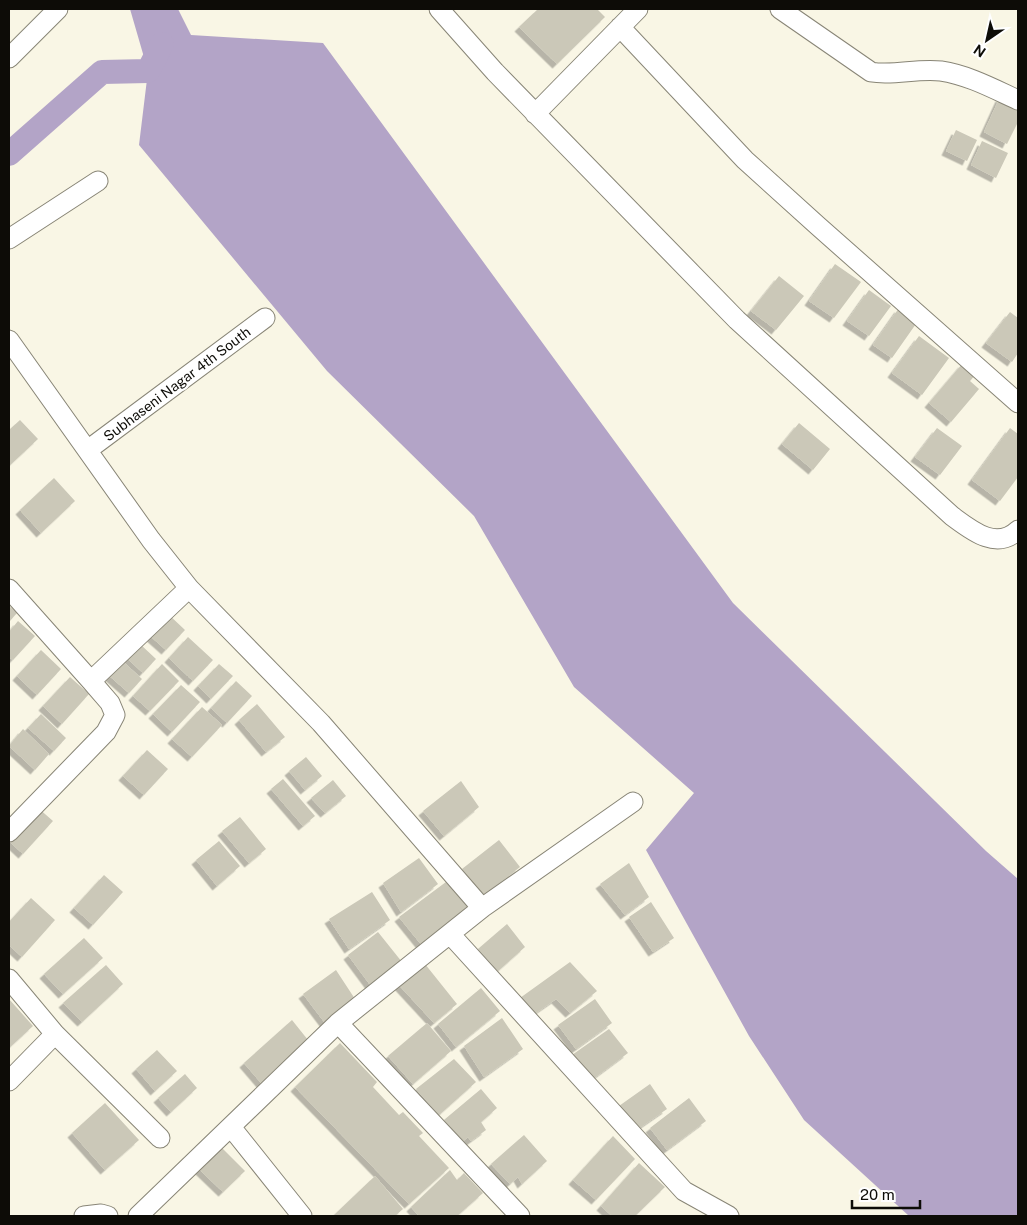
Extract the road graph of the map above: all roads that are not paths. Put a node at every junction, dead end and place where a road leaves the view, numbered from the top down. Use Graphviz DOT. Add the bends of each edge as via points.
graph roads {
  1 [pos="58,9"];
  2 [pos="439,9"];
  3 [pos="638,9"];
  4 [pos="780,9"];
  5 [pos="620,27"];
  6 [pos="9,58"];
  7 [pos="1018,100"];
  8 [pos="536,114"];
  9 [pos="98,181"];
  10 [pos="9,239"];
  11 [pos="265,318"];
  12 [pos="9,340"];
  13 [pos="1018,403"];
  14 [pos="89,449"];
  15 [pos="1018,530"];
  16 [pos="189,588"];
  17 [pos="9,589"];
  18 [pos="91,681"];
  19 [pos="633,802"];
  20 [pos="9,832"];
  21 [pos="482,908"];
  22 [pos="450,934"];
  23 [pos="9,978"];
  24 [pos="338,1023"];
  25 [pos="55,1034"];
  26 [pos="9,1081"];
  27 [pos="230,1127"];
  28 [pos="160,1138"];
  29 [pos="84,1216"];
  30 [pos="108,1216"];
  31 [pos="138,1216"];
  32 [pos="302,1216"];
  33 [pos="520,1216"];
  34 [pos="729,1216"];
  1 -- 6 [label="street"];
  2 -- 8 [label="street"];
  3 -- 5 [label="street"];
  4 -- 7 [label="street" via="871,72 888,75 906,71 941,71 978,82"];
  5 -- 8 [label="street"];
  5 -- 13 [label="street" via="745,160"];
  8 -- 15 [label="street" via="737,320 952,516 972,531 994,540"];
  9 -- 10 [label="street"];
  11 -- 14 [label="street, Subhaseni Nagar 4th South"];
  12 -- 14 [label="street"];
  14 -- 16 [label="street" via="151,540"];
  16 -- 18 [label="street"];
  16 -- 21 [label="street" via="320,723"];
  17 -- 18 [label="street"];
  18 -- 20 [label="street" via="110,703 115,715 111,724"];
  19 -- 21 [label="street"];
  21 -- 22 [label="street"];
  22 -- 24 [label="street"];
  22 -- 34 [label="street" via="684,1191"];
  23 -- 25 [label="street"];
  24 -- 27 [label="street"];
  24 -- 33 [label="street"];
  25 -- 26 [label="street"];
  25 -- 28 [label="street"];
  27 -- 31 [label="street"];
  27 -- 32 [label="street"];
  29 -- 30 [label="street"];
}
